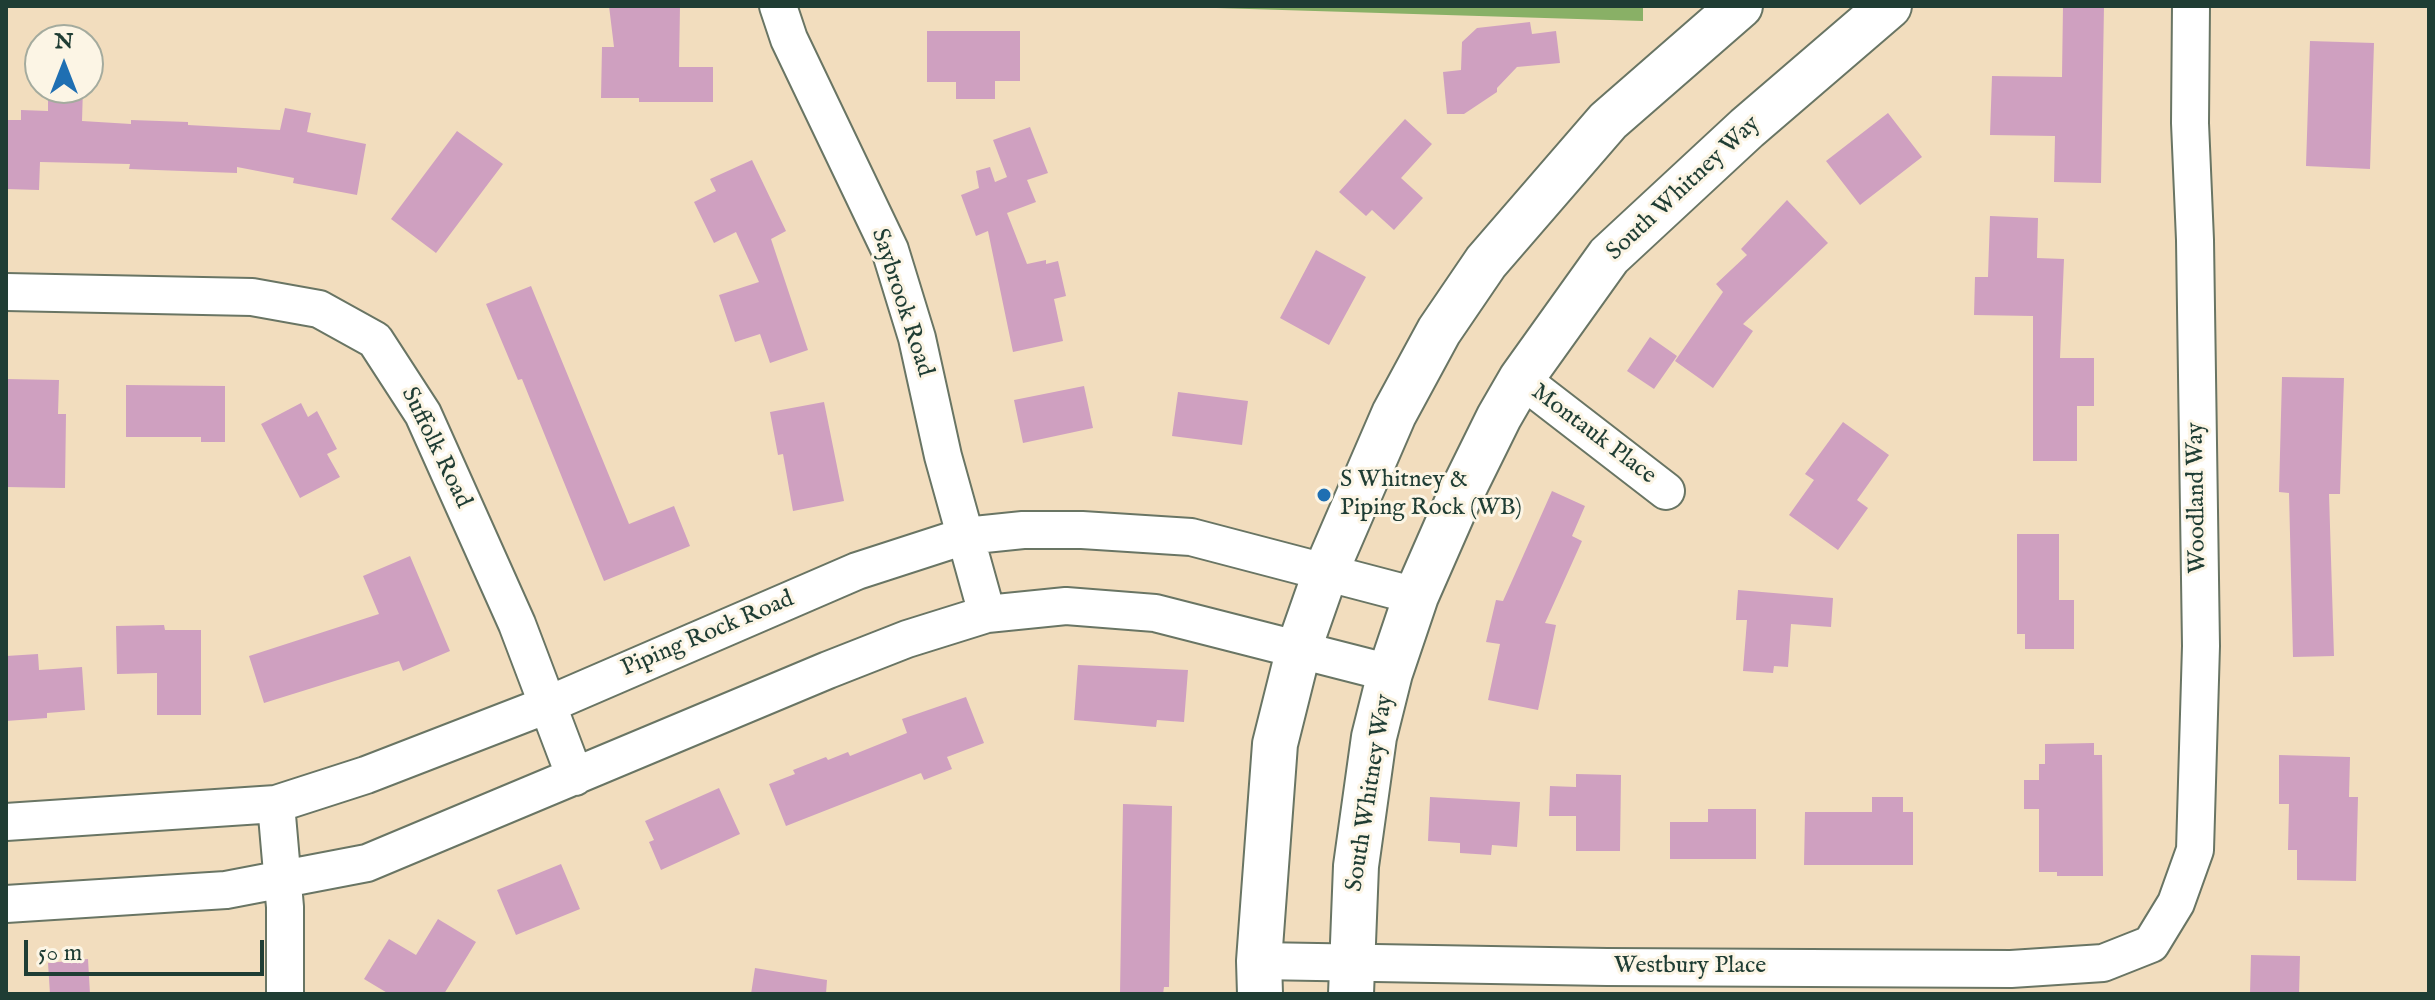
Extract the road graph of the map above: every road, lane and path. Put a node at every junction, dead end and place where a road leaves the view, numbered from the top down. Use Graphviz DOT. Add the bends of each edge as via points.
graph roads {
  1 [pos="778,6"];
  2 [pos="1740,6"];
  3 [pos="1889,6"];
  4 [pos="2191,6"];
  5 [pos="6,292"];
  6 [pos="1521,379"];
  7 [pos="1666,491"];
  8 [pos="965,536"];
  9 [pos="1326,571"];
  10 [pos="1416,596"];
  11 [pos="987,614"];
  12 [pos="1299,648"];
  13 [pos="1390,673"];
  14 [pos="547,705"];
  15 [pos="575,777"];
  16 [pos="276,804"];
  17 [pos="6,822"];
  18 [pos="283,880"];
  19 [pos="6,904"];
  20 [pos="2119,957"];
  21 [pos="1260,977"];
  22 [pos="1351,979"];
  23 [pos="285,994"];
  1 -- 8 [label="street, Saybrook Road" via="890,250"];
  2 -- 9 [label="main road" via="1608,121 1486,262 1439,331 1394,414"];
  3 -- 6 [label="main road, South Whitney Way" via="1609,256"];
  4 -- 20 [label="street, Woodland Way" via="2201,646 2195,850 2176,903 2151,944"];
  5 -- 14 [label="street, Suffolk Road" via="252,297 319,309 375,340 423,414 517,624"];
  6 -- 7 [label="street, Montauk Place"];
  6 -- 10 [label="main road, South Whitney Way"];
  8 -- 9 [label="street, Piping Rock Road" via="1082,530 1191,537"];
  8 -- 11 [label="street, Saybrook Road"];
  8 -- 14 [label="street, Piping Rock Road" via="857,571"];
  9 -- 10 [label="street, Piping Rock Road"];
  9 -- 12 [label="main road"];
  10 -- 13 [label="main road, South Whitney Way"];
  11 -- 12 [label="street" via="1066,606 1155,613"];
  11 -- 15 [label="street" via="828,670"];
  12 -- 13 [label="street"];
  12 -- 21 [label="main road" via="1275,744"];
  13 -- 22 [label="main road, South Whitney Way" via="1374,737 1356,866"];
  14 -- 15 [label="street, Suffolk Road"];
  14 -- 16 [label="street, Piping Rock Road"];
  15 -- 18 [label="street" via="367,863"];
  16 -- 17 [label="street, Piping Rock Road"];
  16 -- 18 [label="street"];
  18 -- 19 [label="street" via="226,890"];
  18 -- 23 [label="street"];
  20 -- 22 [label="street, Westbury Place" via="2103,963 2011,969"];
  21 -- 22 [label="street, Westbury Place"];
}
